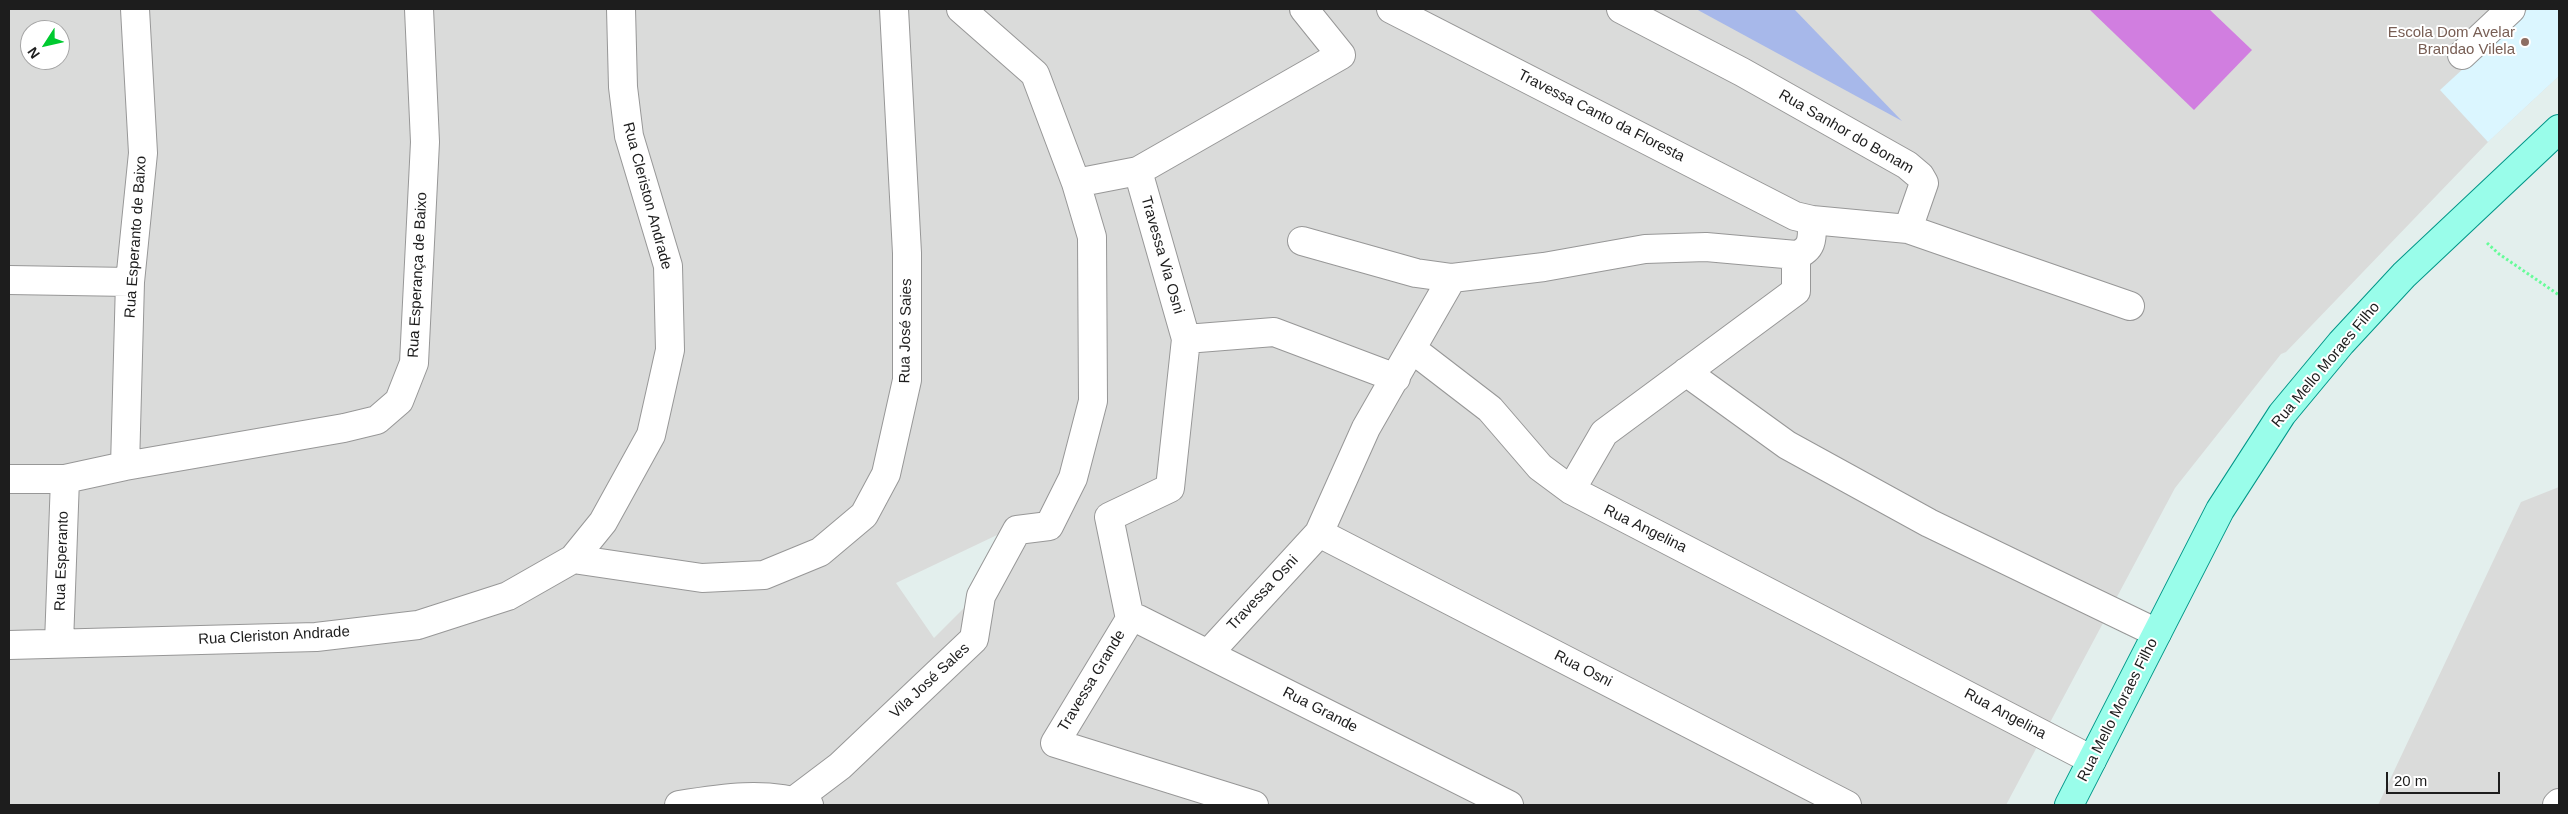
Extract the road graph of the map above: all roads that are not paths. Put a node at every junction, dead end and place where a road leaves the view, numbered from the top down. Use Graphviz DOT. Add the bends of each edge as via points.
graph roads {
  1 [pos="136,9"];
  2 [pos="419,9"];
  3 [pos="621,9"];
  4 [pos="894,9"];
  5 [pos="961,9"];
  6 [pos="1304,9"];
  7 [pos="1391,9"];
  8 [pos="1621,9"];
  9 [pos="2511,9"];
  10 [pos="2462,55"];
  11 [pos="2559,129"];
  12 [pos="1138,171"];
  13 [pos="1076,183"];
  14 [pos="1812,220"];
  15 [pos="1908,229"];
  16 [pos="1302,241"];
  17 [pos="1796,255"];
  18 [pos="1452,278"];
  19 [pos="9,280"];
  20 [pos="130,282"];
  21 [pos="2130,306"];
  22 [pos="1186,339"];
  23 [pos="1412,350"];
  24 [pos="1686,372"];
  25 [pos="1396,378"];
  26 [pos="125,466"];
  27 [pos="9,479"];
  28 [pos="65,479"];
  29 [pos="1571,490"];
  30 [pos="1319,533"];
  31 [pos="573,559"];
  32 [pos="1130,620"];
  33 [pos="2157,633"];
  34 [pos="60,643"];
  35 [pos="9,645"];
  36 [pos="1208,654"];
  37 [pos="2092,760"];
  38 [pos="802,803"];
  39 [pos="679,805"];
  40 [pos="1254,805"];
  41 [pos="1509,805"];
  42 [pos="1847,805"];
  43 [pos="2069,805"];
  1 -- 20 [label="street, Rua Esperanto de Baixo" via="143,153"];
  2 -- 26 [label="street, Rua Esperança de Baixo" via="425,142 420,258 414,364 399,401 377,420 344,428"];
  3 -- 31 [label="street, Rua Cleriston Andrade" via="623,87 629,136 668,266 670,350 651,435 603,522"];
  4 -- 31 [label="street, Rua José Saies" via="907,253 908,380 886,474 864,516 820,552 764,575 702,578"];
  5 -- 13 [label="street" via="1035,74"];
  6 -- 12 [label="street" via="1341,55"];
  7 -- 14 [label="street, Travessa Canto da Floresta" via="1795,216"];
  8 -- 15 [label="street, Rua Sanhor do Bonam" via="1742,72 1907,165 1924,183"];
  9 -- 10 [label="street"];
  11 -- 33 [label="main road, Rua Mello Moraes Filho" via="2404,275 2340,343 2282,414 2220,510"];
  12 -- 13 [label="street"];
  12 -- 22 [label="street, Travessa Via Osni"];
  13 -- 38 [label="street, Vila José Sales" via="1092,237 1093,401 1073,478 1049,526 1017,530 981,596 974,639"];
  14 -- 15 [label="street, Travessa Canto da Floresta"];
  14 -- 17 [label="street" via="1812,244"];
  15 -- 21 [label="street"];
  16 -- 18 [label="street" via="1416,273"];
  17 -- 18 [label="street" via="1706,247 1645,248 1544,267"];
  17 -- 24 [label="street" via="1796,291"];
  18 -- 23 [label="street"];
  19 -- 20 [label="street"];
  20 -- 26 [label="street, Rua Esperanto de Baixo"];
  22 -- 25 [label="street" via="1274,332"];
  22 -- 32 [label="street" via="1170,488 1109,518"];
  23 -- 25 [label="street"];
  23 -- 29 [label="street, Rua Angelina" via="1490,409 1540,467"];
  24 -- 29 [label="street" via="1604,434"];
  24 -- 33 [label="street" via="1787,445 1929,523"];
  25 -- 30 [label="street" via="1366,428"];
  26 -- 28 [label="street, Rua Esperança de Baixo"];
  27 -- 28 [label="street, Rua Esperança de Baixo"];
  28 -- 34 [label="street, Rua Esperanto"];
  29 -- 37 [label="street, Rua Angelina"];
  30 -- 36 [label="street, Travessa Osni"];
  30 -- 42 [label="street, Rua Osni"];
  31 -- 34 [label="street, Rua Cleriston Andrade" via="508,596 418,625 316,637"];
  32 -- 36 [label="street, Rua Grande" via="1138,619"];
  32 -- 40 [label="street, Travessa Grande" via="1055,743"];
  33 -- 37 [label="main road, Rua Mello Moraes Filho"];
  34 -- 35 [label="street, Rua Cleriston Andrade"];
  36 -- 41 [label="street, Rua Grande"];
  37 -- 43 [label="main road, Rua Mello Moraes Filho"];
  38 -- 39 [label="street" via="732,796"];
}
